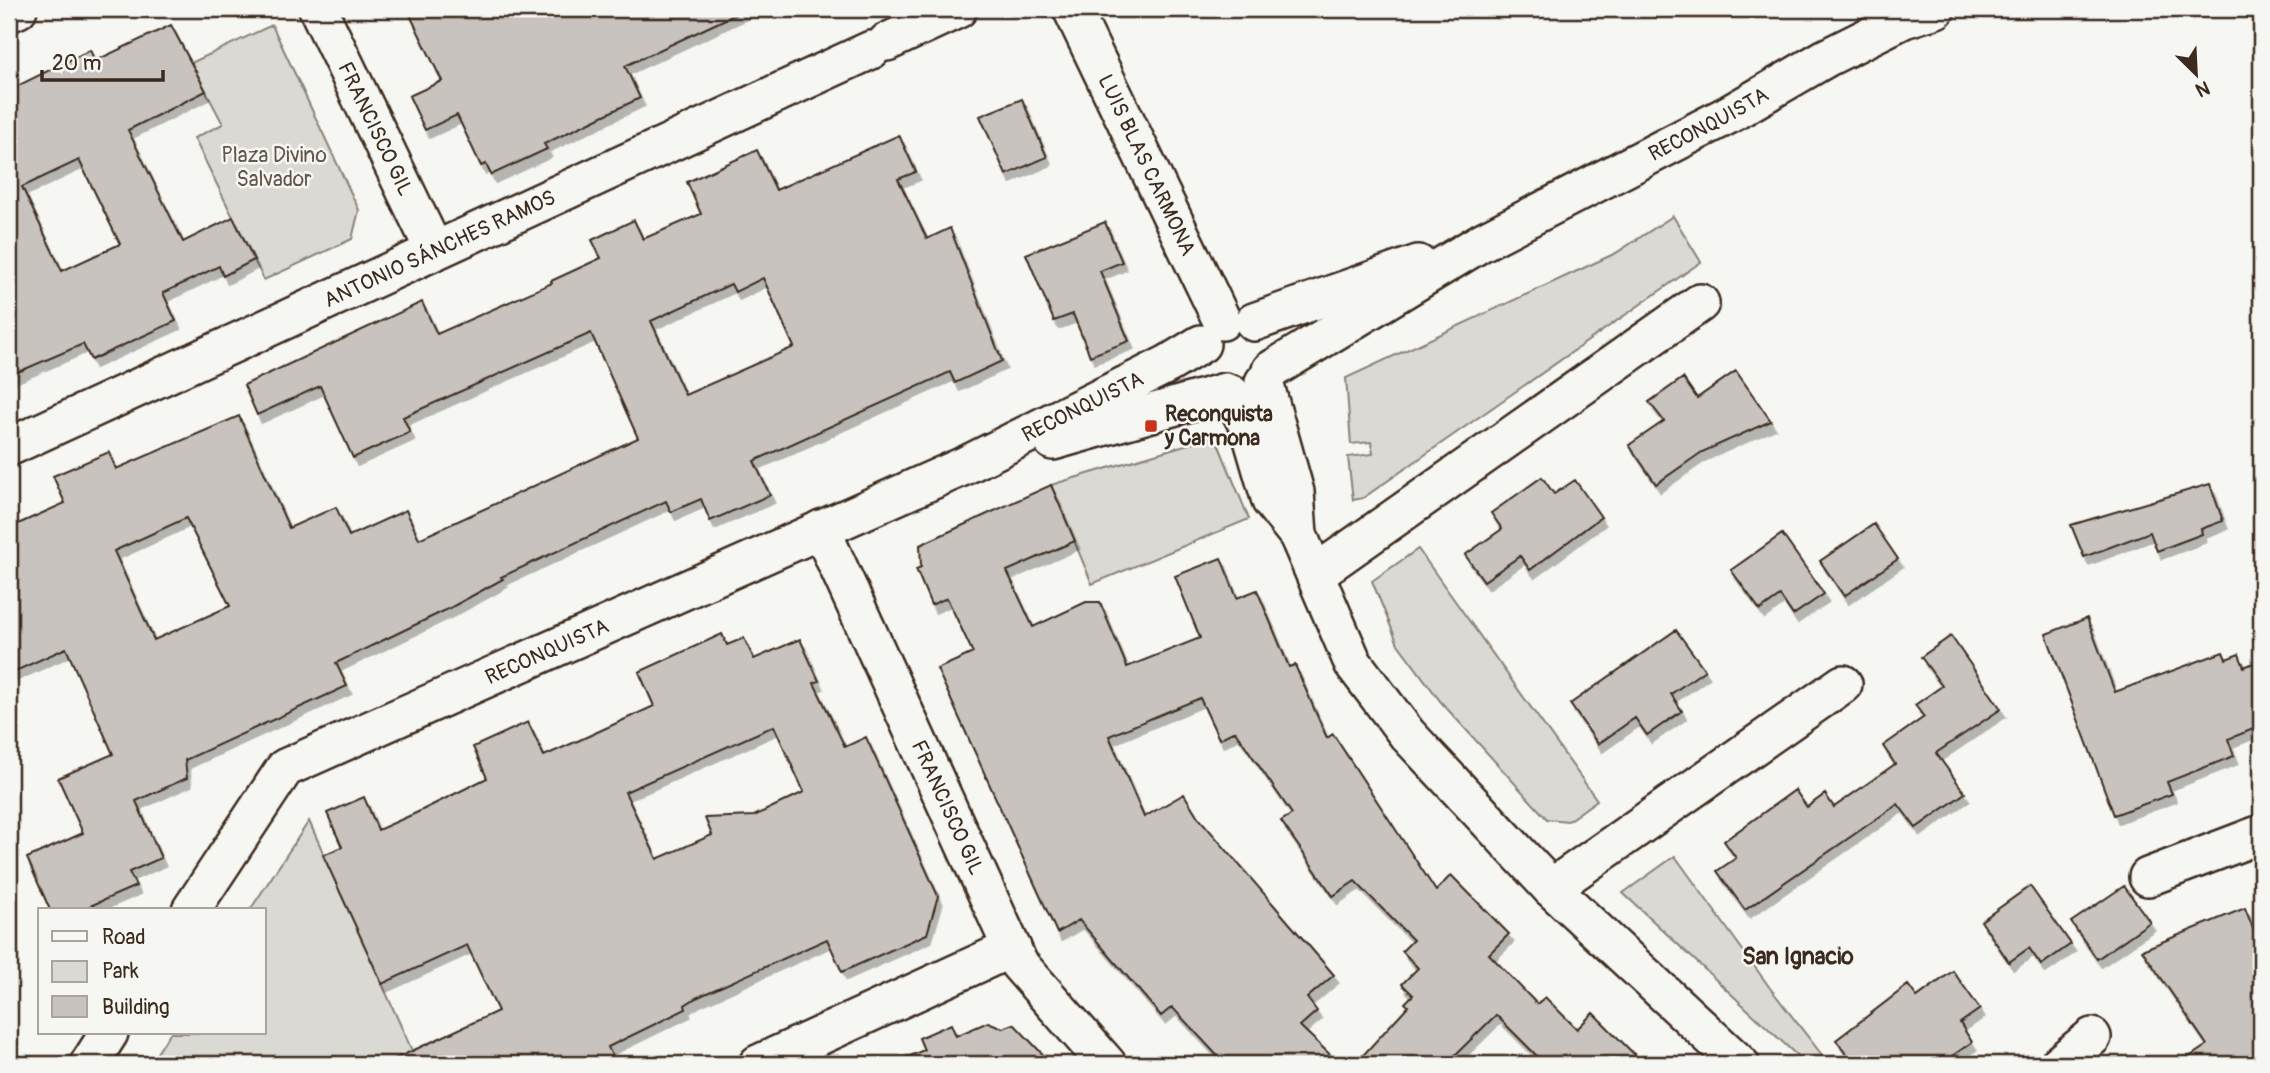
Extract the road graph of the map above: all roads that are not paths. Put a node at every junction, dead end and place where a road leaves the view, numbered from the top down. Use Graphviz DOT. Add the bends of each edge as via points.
graph roads {
  1 [pos="18,9"];
  2 [pos="318,9"];
  3 [pos="958,9"];
  4 [pos="1072,9"];
  5 [pos="1936,9"];
  6 [pos="9,13"];
  7 [pos="1482,242"];
  8 [pos="434,250"];
  9 [pos="1700,303"];
  10 [pos="1225,329"];
  11 [pos="1248,384"];
  12 [pos="9,447"];
  13 [pos="964,466"];
  14 [pos="821,529"];
  15 [pos="1315,574"];
  16 [pos="1843,684"];
  17 [pos="2261,834"];
  18 [pos="2148,877"];
  19 [pos="1551,888"];
  20 [pos="192,908"];
  21 [pos="1012,948"];
  22 [pos="108,1034"];
  23 [pos="2092,1037"];
  24 [pos="89,1064"];
  25 [pos="758,1064"];
  26 [pos="1107,1064"];
  27 [pos="1740,1064"];
  28 [pos="2059,1064"];
  1 -- 6 [label="street"];
  2 -- 8 [label="street, FRANCISCO GIL"];
  3 -- 8 [label="street, ANTONIO SÁNCHES RAMOS"];
  4 -- 10 [label="street, LUIS BLAS CARMONA"];
  5 -- 7 [label="street, RECONQUISTA" via="1904,19 1826,58 1728,115"];
  7 -- 10 [label="street, RECONQUISTA"];
  7 -- 11 [label="street, RECONQUISTA"];
  8 -- 12 [label="street, ANTONIO SÁNCHES RAMOS"];
  9 -- 15 [label="street"];
  10 -- 11 [label="street" via="1272,343 1274,356"];
  10 -- 11 [label="street" via="1199,355 1206,379"];
  10 -- 13 [label="street, RECONQUISTA" via="1168,364"];
  11 -- 13 [label="street, RECONQUISTA"];
  11 -- 15 [label="street" via="1295,492 1298,536"];
  13 -- 14 [label="street, RECONQUISTA"];
  14 -- 20 [label="street, RECONQUISTA" via="285,768"];
  14 -- 21 [label="street, FRANCISCO GIL"];
  15 -- 19 [label="street" via="1353,663 1407,734"];
  16 -- 19 [label="street"];
  17 -- 18 [label="street"];
  19 -- 27 [label="street"];
  21 -- 25 [label="street"];
  21 -- 26 [label="street, FRANCISCO GIL" via="1019,964"];
  22 -- 24 [label="street"];
  23 -- 28 [label="street"];
}
